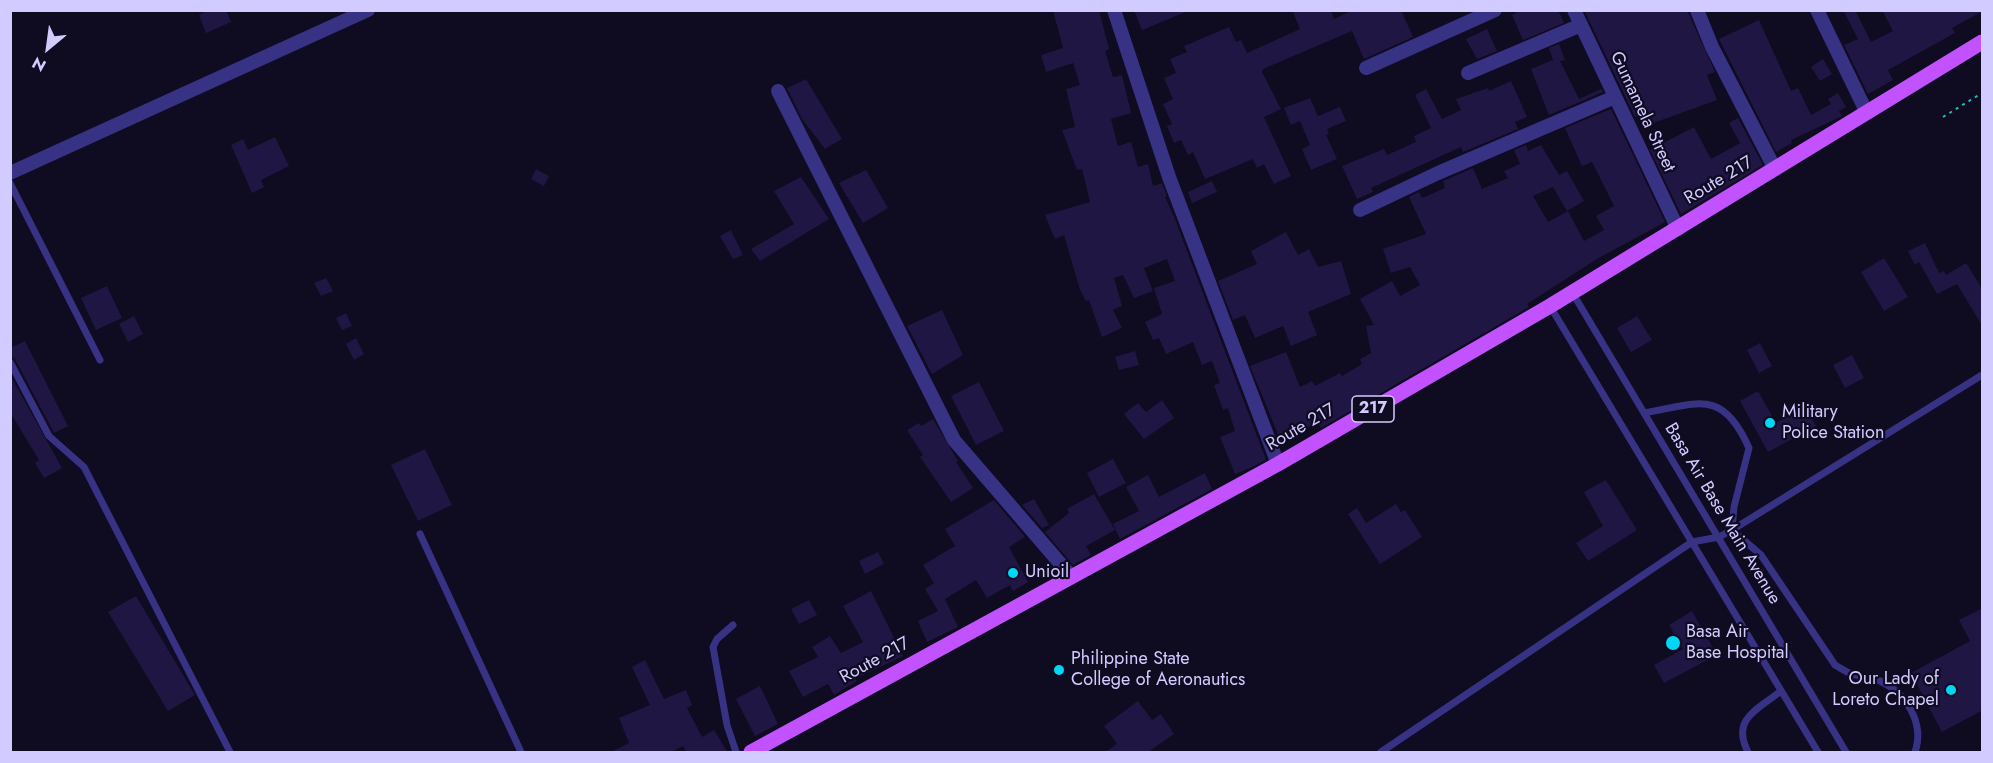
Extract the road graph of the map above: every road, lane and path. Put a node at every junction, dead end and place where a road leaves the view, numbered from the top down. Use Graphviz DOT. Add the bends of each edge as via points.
graph roads {
  1 [pos="368,10"];
  2 [pos="1113,10"];
  3 [pos="1495,10"];
  4 [pos="1574,10"];
  5 [pos="1697,10"];
  6 [pos="1817,10"];
  7 [pos="1581,25"];
  8 [pos="1983,42"];
  9 [pos="1366,68"];
  10 [pos="1468,73"];
  11 [pos="778,91"];
  12 [pos="1983,93"];
  13 [pos="1615,97"];
  14 [pos="1867,113"];
  15 [pos="1943,117"];
  16 [pos="1775,170"];
  17 [pos="10,173"];
  18 [pos="10,183"];
  19 [pos="1360,210"];
  20 [pos="1678,229"];
  21 [pos="1572,292"];
  22 [pos="1550,306"];
  23 [pos="100,360"];
  24 [pos="10,362"];
  25 [pos="1983,375"];
  26 [pos="1644,412"];
  27 [pos="1278,464"];
  28 [pos="1732,530"];
  29 [pos="420,534"];
  30 [pos="1719,537"];
  31 [pos="1692,542"];
  32 [pos="1071,576"];
  33 [pos="734,625"];
  34 [pos="1781,691"];
  35 [pos="230,753"];
  36 [pos="521,753"];
  37 [pos="736,753"];
  38 [pos="751,753"];
  39 [pos="1381,753"];
  40 [pos="1748,753"];
  41 [pos="1818,753"];
  42 [pos="1846,753"];
  43 [pos="1915,753"];
  1 -- 17 [label="street"];
  2 -- 27 [label="street" via="1169,177"];
  3 -- 9 [label="street"];
  4 -- 7 [label="street, Gumamela Street"];
  5 -- 16 [label="street"];
  6 -- 14 [label="street"];
  7 -- 10 [label="street"];
  7 -- 13 [label="street, Gumamela Street"];
  8 -- 14 [label="main road, Route 217 / 217"];
  11 -- 32 [label="street" via="954,441"];
  12 -- 15 [label="path"];
  13 -- 19 [label="street"];
  13 -- 20 [label="street, Gumamela Street"];
  14 -- 16 [label="main road, Route 217 / 217"];
  16 -- 20 [label="main road, Route 217 / 217"];
  18 -- 23 [label="lane"];
  20 -- 21 [label="main road, Route 217 / 217"];
  21 -- 22 [label="main road, Route 217 / 217"];
  21 -- 26 [label="lane, Basa Air Base Main Avenue"];
  22 -- 27 [label="main road, Route 217 / 217"];
  22 -- 31 [label="lane"];
  24 -- 35 [label="lane" via="50,436 84,467"];
  25 -- 28 [label="lane"];
  26 -- 28 [label="lane" via="1689,403 1717,407 1731,415 1749,448"];
  26 -- 30 [label="lane, Basa Air Base Main Avenue"];
  27 -- 32 [label="main road, Route 217 / 217"];
  28 -- 30 [label="lane"];
  28 -- 43 [label="lane" via="1761,555 1835,664 1895,690 1910,708 1918,726"];
  29 -- 36 [label="lane"];
  30 -- 31 [label="lane"];
  30 -- 42 [label="lane, Basa Air Base Main Avenue"];
  31 -- 34 [label="lane"];
  31 -- 39 [label="lane"];
  32 -- 38 [label="main road, Route 217 / 217"];
  33 -- 37 [label="lane" via="713,647"];
  34 -- 40 [label="lane" via="1740,728"];
  34 -- 41 [label="lane"];
}
